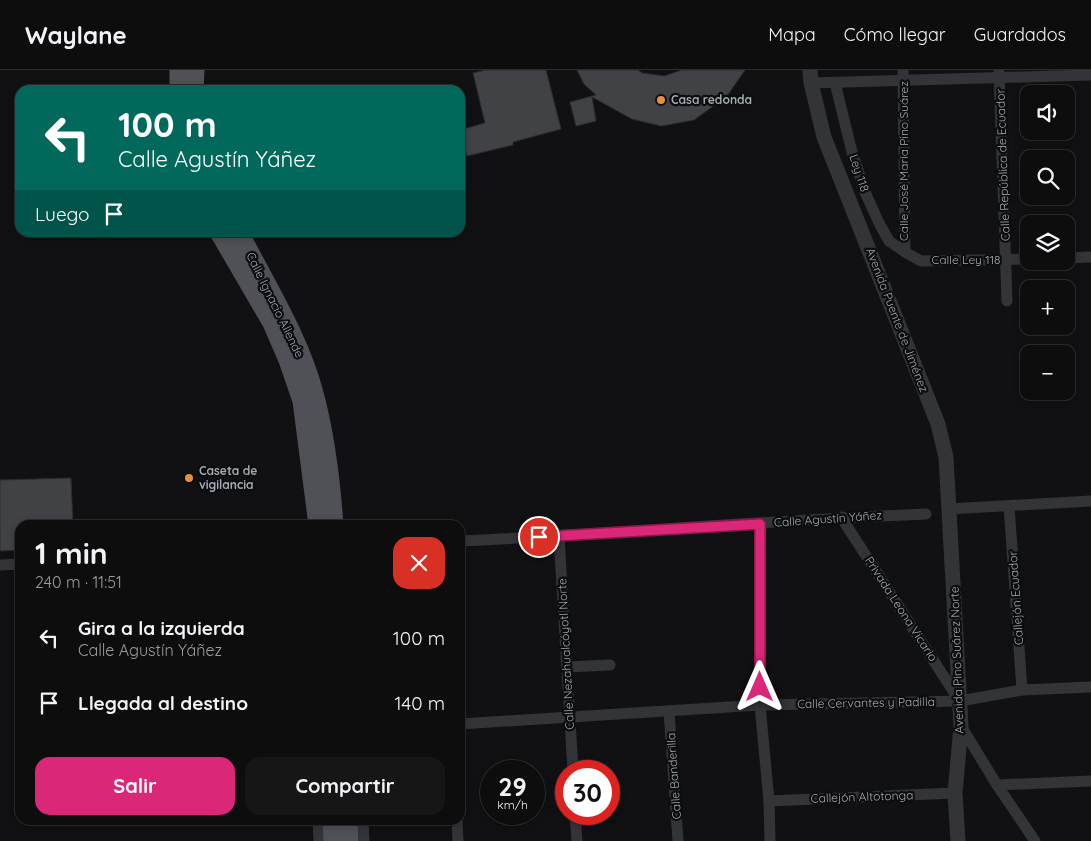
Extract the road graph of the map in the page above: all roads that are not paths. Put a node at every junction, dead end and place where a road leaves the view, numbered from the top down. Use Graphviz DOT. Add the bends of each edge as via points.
graph roads {
  1 [pos="179,70"];
  2 [pos="195,70"];
  3 [pos="999,74"];
  4 [pos="904,75"];
  5 [pos="1091,75"];
  6 [pos="811,77"];
  7 [pos="835,83"];
  8 [pos="179,85"];
  9 [pos="194,85"];
  10 [pos="222,237"];
  11 [pos="242,237"];
  12 [pos="905,252"];
  13 [pos="1091,257"];
  14 [pos="1075,258"];
  15 [pos="1020,259"];
  16 [pos="1006,260"];
  17 [pos="1007,301"];
  18 [pos="1091,501"];
  19 [pos="1010,506"];
  20 [pos="949,509"];
  21 [pos="926,514"];
  22 [pos="841,517"];
  23 [pos="317,520"];
  24 [pos="334,520"];
  25 [pos="760,524"];
  26 [pos="559,536"];
  27 [pos="465,540"];
  28 [pos="15,564"];
  29 [pos="0,565"];
  30 [pos="610,665"];
  31 [pos="567,668"];
  32 [pos="1091,686"];
  33 [pos="1022,690"];
  34 [pos="960,702"];
  35 [pos="760,705"];
  36 [pos="670,711"];
  37 [pos="570,717"];
  38 [pos="465,724"];
  39 [pos="961,726"];
  40 [pos="572,760"];
  41 [pos="1091,781"];
  42 [pos="997,785"];
  43 [pos="955,794"];
  44 [pos="769,801"];
  45 [pos="318,825"];
  46 [pos="332,825"];
  47 [pos="348,825"];
  48 [pos="363,825"];
  49 [pos="457,825"];
  50 [pos="576,825"];
  51 [pos="319,841"];
  52 [pos="333,841"];
  53 [pos="349,841"];
  54 [pos="364,841"];
  55 [pos="458,841"];
  56 [pos="577,841"];
  57 [pos="678,841"];
  58 [pos="770,841"];
  59 [pos="958,841"];
  60 [pos="1035,841"];
  1 -- 8 [label="main road"];
  2 -- 9 [label="main road"];
  3 -- 4 [label="street"];
  3 -- 5 [label="street"];
  3 -- 16 [label="street, Calle República de Ecuador"];
  4 -- 7 [label="street"];
  4 -- 12 [label="street, Calle José María Pino Suárez"];
  6 -- 7 [label="street"];
  6 -- 20 [label="street, Avenida Puente de Jiménez" via="824,137 938,424 946,457"];
  7 -- 12 [label="street, Ley 118" via="865,192 878,223 890,241"];
  10 -- 23 [label="main road, Calle Ignacio Allende" via="272,323 302,401"];
  11 -- 24 [label="main road, Calle Ignacio Allende" via="298,349 315,397 331,483"];
  12 -- 16 [label="street, Calle Ley 118" via="922,261"];
  13 -- 14 [label="street"];
  15 -- 16 [label="street, Calle Ley 118"];
  16 -- 17 [label="street, Calle República de Ecuador"];
  18 -- 19 [label="street"];
  19 -- 20 [label="street"];
  19 -- 33 [label="street, Callejón Ecuador"];
  20 -- 34 [label="street, Avenida Pino Suárez Norte"];
  21 -- 22 [label="street, Calle Agustín Yáñez"];
  22 -- 25 [label="street, Calle Agustín Yáñez"];
  22 -- 34 [label="street, Privada Leona Vicario"];
  25 -- 26 [label="street, Calle Agustín Yáñez"];
  25 -- 35 [label="street"];
  26 -- 27 [label="street, Calle Agustín Yáñez"];
  26 -- 31 [label="street, Calle Nezahualcóyotl Norte"];
  28 -- 29 [label="street"];
  30 -- 31 [label="street"];
  31 -- 37 [label="street, Calle Nezahualcóyotl Norte"];
  32 -- 33 [label="street, Calle Cervantes y Padilla"];
  33 -- 34 [label="street, Calle Cervantes y Padilla"];
  34 -- 35 [label="street, Calle Cervantes y Padilla"];
  34 -- 39 [label="street, Avenida Pino Suárez Norte"];
  35 -- 36 [label="street, Calle Cervantes y Padilla"];
  35 -- 44 [label="street"];
  36 -- 37 [label="street, Calle Cervantes y Padilla"];
  36 -- 57 [label="street, Calle Banderilla"];
  37 -- 38 [label="street, Calle Cervantes y Padilla"];
  37 -- 40 [label="street, Calle Nezahualcóyotl Norte"];
  39 -- 42 [label="street"];
  39 -- 43 [label="street, Avenida Pino Suárez Norte"];
  41 -- 42 [label="street"];
  42 -- 60 [label="street"];
  43 -- 44 [label="street, Callejón Altotonga"];
  43 -- 59 [label="street, Avenida Pino Suárez Norte"];
  44 -- 58 [label="street"];
  45 -- 51 [label="street"];
  46 -- 52 [label="main road"];
  47 -- 53 [label="main road"];
  48 -- 54 [label="street"];
  49 -- 55 [label="street"];
  50 -- 56 [label="street"];
}
